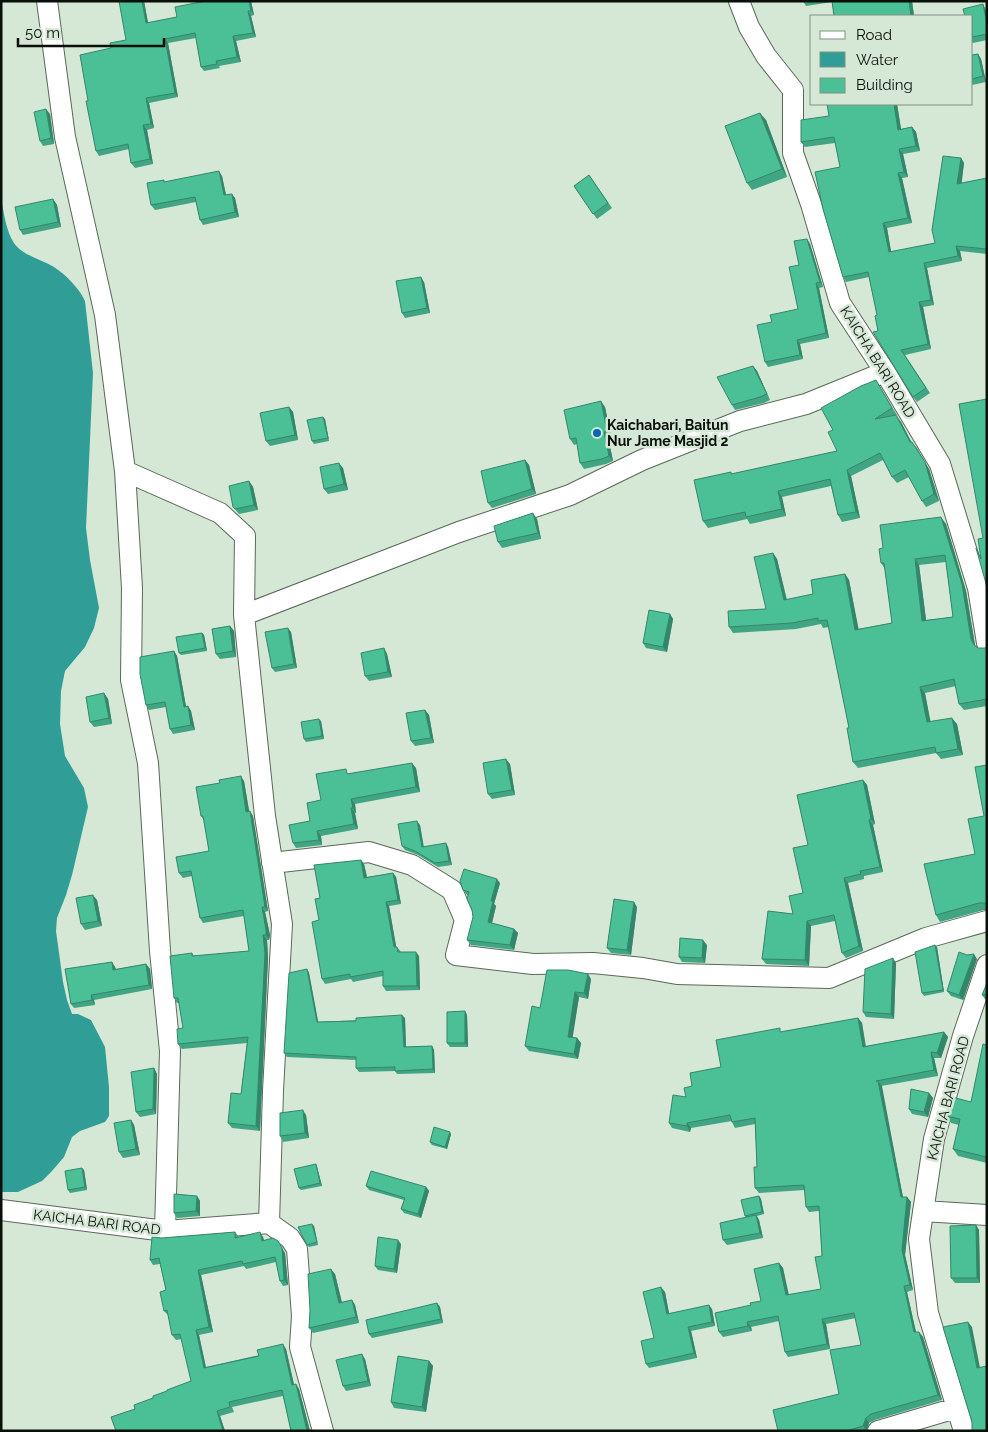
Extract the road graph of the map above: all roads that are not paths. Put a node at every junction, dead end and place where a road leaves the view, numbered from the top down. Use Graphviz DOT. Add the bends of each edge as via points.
graph roads {
  1 [pos="47,1"];
  2 [pos="739,1"];
  3 [pos="884,372"];
  4 [pos="125,471"];
  5 [pos="244,615"];
  6 [pos="987,643"];
  7 [pos="272,863"];
  8 [pos="987,921"];
  9 [pos="987,965"];
  10 [pos="1,1210"];
  11 [pos="923,1211"];
  12 [pos="987,1215"];
  13 [pos="269,1223"];
  14 [pos="165,1231"];
  15 [pos="956,1408"];
  16 [pos="323,1431"];
  17 [pos="878,1431"];
  18 [pos="964,1431"];
  1 -- 4 [label="street" via="65,137 105,315"];
  2 -- 3 [label="street, KAICHA BARI ROAD" via="749,27 793,90 793,153 840,303"];
  3 -- 5 [label="street" via="806,404 740,421 642,460 570,495 459,532"];
  3 -- 6 [label="street, KAICHA BARI ROAD" via="940,464 978,588"];
  4 -- 5 [label="street" via="220,513 245,536"];
  4 -- 14 [label="street" via="132,588 131,680 148,763 170,1051"];
  5 -- 7 [label="street"];
  7 -- 8 [label="street" via="369,852 412,865 452,890 465,920 456,956 533,964 593,963 677,974 829,978 926,938"];
  7 -- 13 [label="street" via="282,924"];
  9 -- 11 [label="street, KAICHA BARI ROAD" via="934,1139"];
  10 -- 14 [label="street, KAICHA BARI ROAD"];
  11 -- 12 [label="street"];
  11 -- 15 [label="street, KAICHA BARI ROAD" via="918,1239 928,1313"];
  13 -- 14 [label="street, KAICHA BARI ROAD"];
  13 -- 16 [label="street" via="290,1238 296,1249 302,1316 300,1348"];
  15 -- 17 [label="street"];
  15 -- 18 [label="street, KAICHA BARI ROAD"];
}
